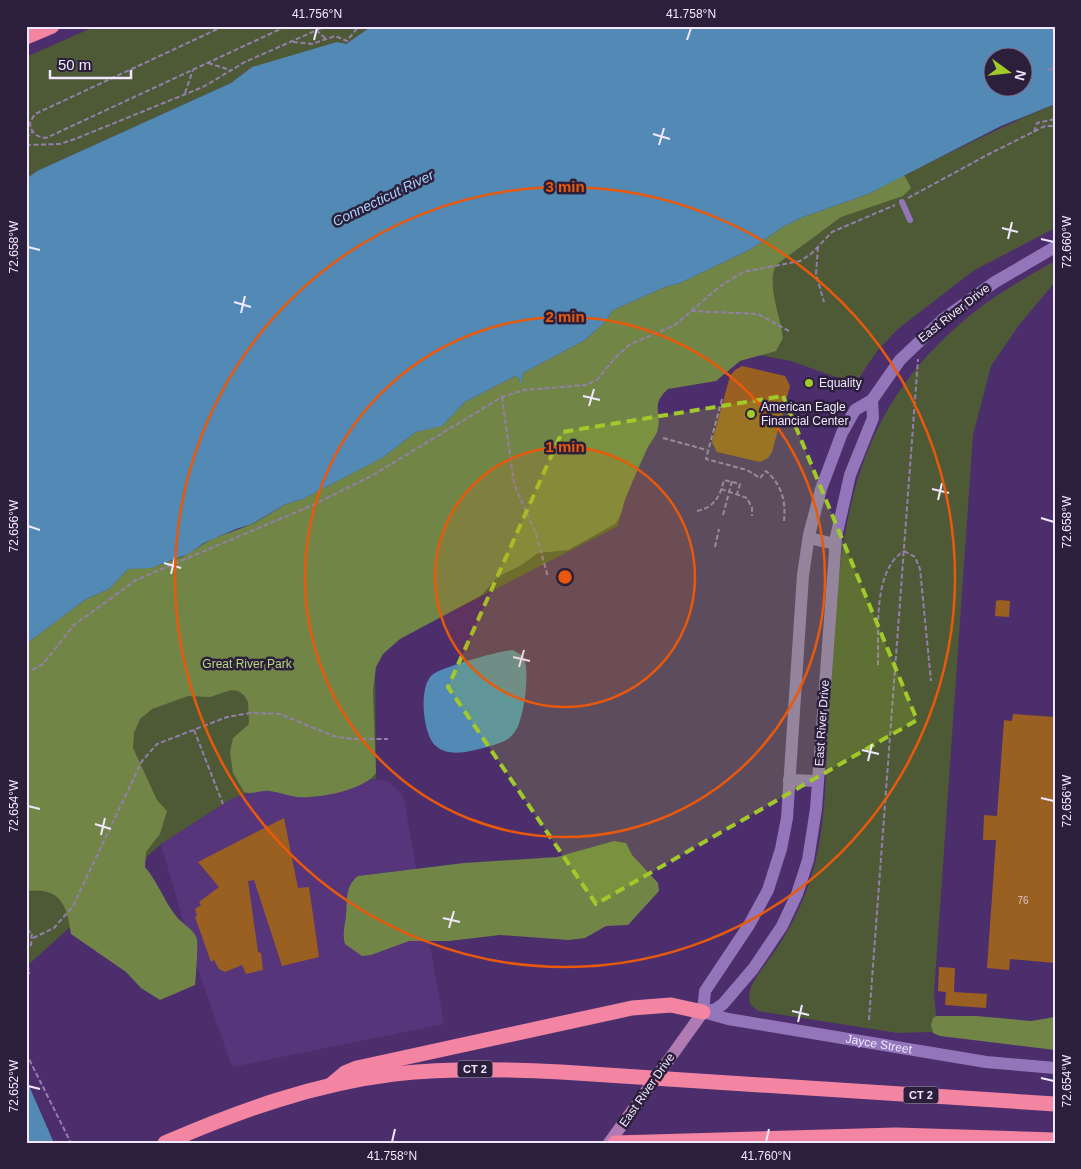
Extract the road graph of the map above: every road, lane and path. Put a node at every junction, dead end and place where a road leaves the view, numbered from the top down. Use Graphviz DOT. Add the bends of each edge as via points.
graph roads {
  1 [pos="52,26"];
  2 [pos="224,26"];
  3 [pos="287,26"];
  4 [pos="326,26"];
  5 [pos="359,26"];
  6 [pos="316,30"];
  7 [pos="26,37"];
  8 [pos="327,39"];
  9 [pos="291,42"];
  10 [pos="208,62"];
  11 [pos="1055,68"];
  12 [pos="193,70"];
  13 [pos="1048,70"];
  14 [pos="231,71"];
  15 [pos="185,93"];
  16 [pos="1055,119"];
  17 [pos="1055,126"];
  18 [pos="32,132"];
  19 [pos="1034,132"];
  20 [pos="26,138"];
  21 [pos="26,145"];
  22 [pos="902,202"];
  23 [pos="910,220"];
  24 [pos="818,247"];
  25 [pos="1055,247"];
  26 [pos="824,302"];
  27 [pos="691,311"];
  28 [pos="790,331"];
  29 [pos="920,339"];
  30 [pos="502,397"];
  31 [pos="722,399"];
  32 [pos="872,400"];
  33 [pos="663,438"];
  34 [pos="707,450"];
  35 [pos="732,482"];
  36 [pos="722,489"];
  37 [pos="730,492"];
  38 [pos="738,494"];
  39 [pos="697,511"];
  40 [pos="723,515"];
  41 [pos="752,516"];
  42 [pos="784,521"];
  43 [pos="720,529"];
  44 [pos="809,538"];
  45 [pos="835,544"];
  46 [pos="715,547"];
  47 [pos="904,551"];
  48 [pos="548,577"];
  49 [pos="878,665"];
  50 [pos="26,674"];
  51 [pos="931,681"];
  52 [pos="194,730"];
  53 [pos="388,739"];
  54 [pos="789,780"];
  55 [pos="818,781"];
  56 [pos="223,804"];
  57 [pos="26,930"];
  58 [pos="33,938"];
  59 [pos="26,948"];
  60 [pos="26,966"];
  61 [pos="26,979"];
  62 [pos="703,1012"];
  63 [pos="869,1020"];
  64 [pos="26,1053"];
  65 [pos="1055,1068"];
  66 [pos="328,1086"];
  67 [pos="1055,1104"];
  68 [pos="973,1136"];
  69 [pos="1055,1140"];
  70 [pos="654,1142"];
  71 [pos="70,1143"];
  72 [pos="165,1143"];
  73 [pos="609,1143"];
  74 [pos="615,1143"];
  75 [pos="1010,1143"];
  1 -- 7 [label="highway"];
  2 -- 18 [label="path" via="35,114 30,122"];
  3 -- 10 [label="path"];
  4 -- 6 [label="path"];
  5 -- 8 [label="path" via="347,41 335,36"];
  6 -- 8 [label="path"];
  6 -- 9 [label="path"];
  8 -- 9 [label="path" via="312,44"];
  9 -- 14 [label="path"];
  10 -- 12 [label="path"];
  10 -- 14 [label="path"];
  11 -- 13 [label="path"];
  12 -- 15 [label="path"];
  12 -- 18 [label="path" via="46,138"];
  14 -- 15 [label="path"];
  15 -- 21 [label="path" via="60,144"];
  16 -- 19 [label="path" via="1037,123"];
  17 -- 19 [label="path" via="1045,126"];
  18 -- 20 [label="path"];
  19 -- 22 [label="path"];
  22 -- 23 [label="lane"];
  22 -- 24 [label="path" via="841,227"];
  24 -- 26 [label="path" via="816,274"];
  24 -- 27 [label="path" via="800,261 743,272"];
  25 -- 29 [label="street, East River Drive" via="988,286"];
  27 -- 28 [label="path" via="758,314"];
  27 -- 30 [label="path" via="665,330 629,345 597,380 585,385 524,390"];
  29 -- 32 [label="street, East River Drive" via="892,370"];
  29 -- 47 [label="path"];
  30 -- 48 [label="path" via="514,484 536,534"];
  30 -- 50 [label="path" via="373,475 313,505 136,580 74,624 43,664"];
  31 -- 34 [label="path"];
  32 -- 44 [label="street, East River Drive" via="855,410 842,433 821,489"];
  32 -- 45 [label="street, East River Drive" via="873,418 848,482"];
  33 -- 34 [label="path"];
  34 -- 42 [label="path" via="708,460 746,470 760,478 766,471 782,493"];
  35 -- 36 [label="path" via="724,480"];
  35 -- 37 [label="path"];
  35 -- 38 [label="path" via="740,484"];
  36 -- 37 [label="path"];
  36 -- 39 [label="path" via="712,505"];
  37 -- 38 [label="path"];
  37 -- 40 [label="path"];
  38 -- 41 [label="path" via="750,503"];
  43 -- 46 [label="path"];
  44 -- 45 [label="street"];
  44 -- 54 [label="street, East River Drive" via="803,576"];
  45 -- 55 [label="street, East River Drive"];
  47 -- 49 [label="path" via="890,563 883,580"];
  47 -- 51 [label="path" via="915,557 920,570"];
  47 -- 63 [label="path"];
  52 -- 53 [label="path" via="226,717 264,713 280,714 333,736"];
  52 -- 56 [label="path"];
  52 -- 58 [label="path" via="157,744 142,761 73,906 54,928"];
  54 -- 55 [label="street"];
  54 -- 62 [label="street, East River Drive" via="783,842 770,884 749,925 704,991"];
  55 -- 62 [label="street, East River Drive" via="810,851 790,910 770,945 739,986 719,1007"];
  57 -- 58 [label="path" via="32,933"];
  58 -- 59 [label="path"];
  60 -- 61 [label="path" via="30,971"];
  62 -- 65 [label="street, Jayce Street" via="986,1062"];
  62 -- 66 [label="highway" via="671,1005 632,1008 357,1068"];
  62 -- 73 [label="main road, East River Drive"];
  64 -- 71 [label="path"];
  66 -- 67 [label="highway, CT 2" via="392,1075 470,1069 696,1080"];
  66 -- 72 [label="highway, CT 2" via="245,1110"];
  68 -- 69 [label="highway"];
  68 -- 70 [label="highway"];
  68 -- 75 [label="highway"];
  70 -- 74 [label="highway"];
}
